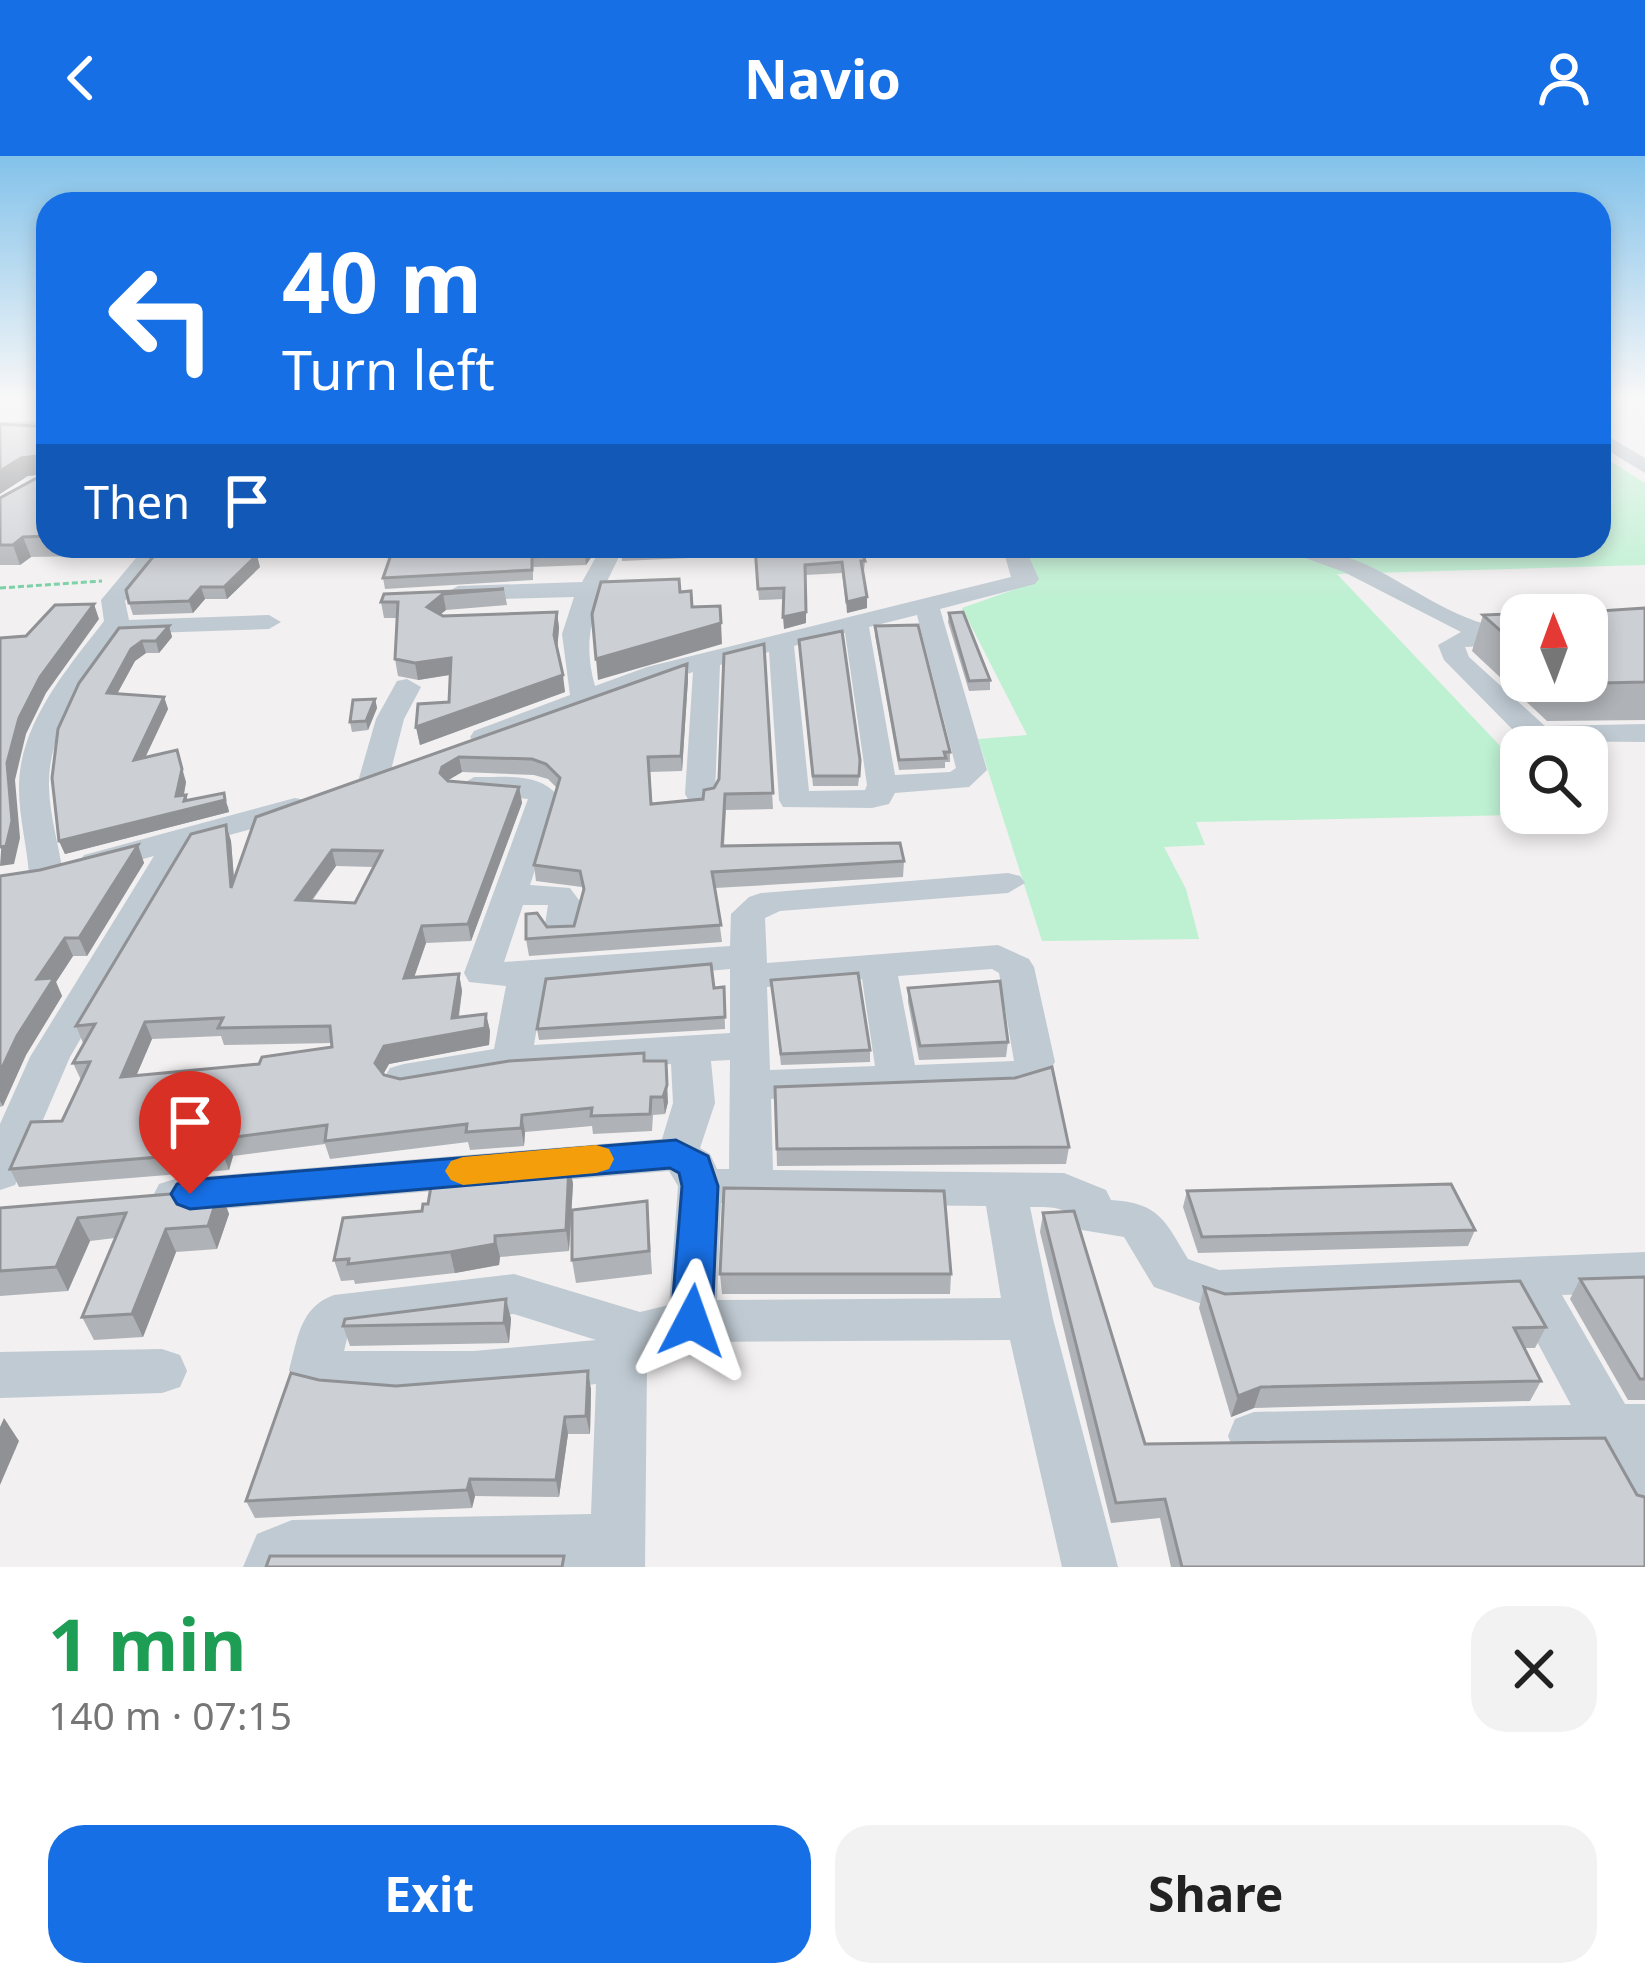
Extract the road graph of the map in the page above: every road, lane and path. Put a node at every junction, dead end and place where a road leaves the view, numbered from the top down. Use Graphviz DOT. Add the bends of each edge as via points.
graph roads {
  1 [pos="148,558"];
  2 [pos="607,558"];
  3 [pos="1018,558"];
  4 [pos="1322,558"];
  5 [pos="131,580"];
  6 [pos="0,589"];
  7 [pos="589,589"];
  8 [pos="434,595"];
  9 [pos="927,606"];
  10 [pos="577,613"];
  11 [pos="490,619"];
  12 [pos="269,622"];
  13 [pos="856,626"];
  14 [pos="112,628"];
  15 [pos="1490,637"];
  16 [pos="1500,637"];
  17 [pos="782,644"];
  18 [pos="706,660"];
  19 [pos="407,687"];
  20 [pos="585,700"];
  21 [pos="1645,734"];
  22 [pos="459,746"];
  23 [pos="416,762"];
  24 [pos="374,778"];
  25 [pos="33,783"];
  26 [pos="882,785"];
  27 [pos="0,786"];
  28 [pos="462,786"];
  29 [pos="700,794"];
  30 [pos="179,842"];
  31 [pos="1008,883"];
  32 [pos="507,896"];
  33 [pos="562,931"];
  34 [pos="750,966"];
  35 [pos="878,966"];
  36 [pos="527,976"];
  37 [pos="688,1049"];
  38 [pos="512,1060"];
  39 [pos="751,1065"];
  40 [pos="404,1078"];
  41 [pos="897,1079"];
  42 [pos="9,1124"];
  43 [pos="688,1170"];
  44 [pos="751,1186"];
  45 [pos="1004,1190"];
  46 [pos="8,1198"];
  47 [pos="142,1198"];
  48 [pos="1645,1272"];
  49 [pos="1526,1276"];
  50 [pos="1029,1319"];
  51 [pos="692,1321"];
  52 [pos="631,1346"];
  53 [pos="162,1371"];
  54 [pos="0,1376"];
  55 [pos="1627,1428"];
  56 [pos="1254,1436"];
  57 [pos="1645,1491"];
  58 [pos="618,1554"];
  59 [pos="271,1567"];
  60 [pos="1090,1567"];
  1 -- 5 [label="street"];
  2 -- 7 [label="street"];
  3 -- 9 [label="street" via="1027,579"];
  4 -- 15 [label="street"];
  5 -- 6 [label="path"];
  5 -- 14 [label="street" via="113,600"];
  7 -- 8 [label="street"];
  7 -- 10 [label="street"];
  9 -- 13 [label="street"];
  9 -- 26 [label="street" via="972,770 958,781"];
  10 -- 11 [label="street"];
  10 -- 20 [label="street" via="573,662"];
  12 -- 14 [label="street"];
  13 -- 17 [label="street"];
  13 -- 26 [label="street"];
  14 -- 25 [label="street" via="61,696"];
  15 -- 16 [label="street"];
  15 -- 21 [label="street" via="1451,645 1526,728 1567,738"];
  17 -- 18 [label="street"];
  17 -- 26 [label="street" via="794,800 872,799"];
  18 -- 20 [label="street"];
  18 -- 29 [label="street"];
  19 -- 24 [label="street" via="390,709"];
  20 -- 22 [label="street"];
  23 -- 24 [label="street"];
  24 -- 30 [label="street"];
  25 -- 27 [label="street"];
  25 -- 30 [label="street" via="35,876"];
  28 -- 32 [label="street" via="534,788 544,796"];
  30 -- 42 [label="street"];
  31 -- 34 [label="street" via="761,904 748,914"];
  32 -- 33 [label="street" via="558,895"];
  32 -- 36 [label="street" via="482,973"];
  34 -- 35 [label="street"];
  34 -- 36 [label="street"];
  34 -- 39 [label="street"];
  35 -- 41 [label="street"];
  35 -- 41 [label="street" via="1008,960 1035,1062 1012,1076"];
  36 -- 38 [label="street"];
  37 -- 38 [label="street"];
  37 -- 39 [label="street"];
  37 -- 43 [label="street" via="698,1086"];
  38 -- 40 [label="street"];
  39 -- 41 [label="street"];
  39 -- 44 [label="street"];
  42 -- 46 [label="street"];
  43 -- 44 [label="street"];
  43 -- 47 [label="street"];
  43 -- 51 [label="street"];
  44 -- 45 [label="street"];
  45 -- 49 [label="street" via="1078,1192 1098,1217 1144,1226 1171,1274 1220,1290"];
  45 -- 50 [label="street"];
  48 -- 49 [label="street"];
  49 -- 55 [label="street"];
  50 -- 51 [label="street"];
  50 -- 60 [label="street"];
  51 -- 52 [label="street"];
  52 -- 52 [label="street" via="527,1296 475,1296 334,1316 314,1370 474,1373"];
  52 -- 58 [label="street"];
  53 -- 54 [label="street"];
  55 -- 56 [label="street"];
  55 -- 57 [label="street"];
  58 -- 59 [label="street" via="292,1548"];
}
